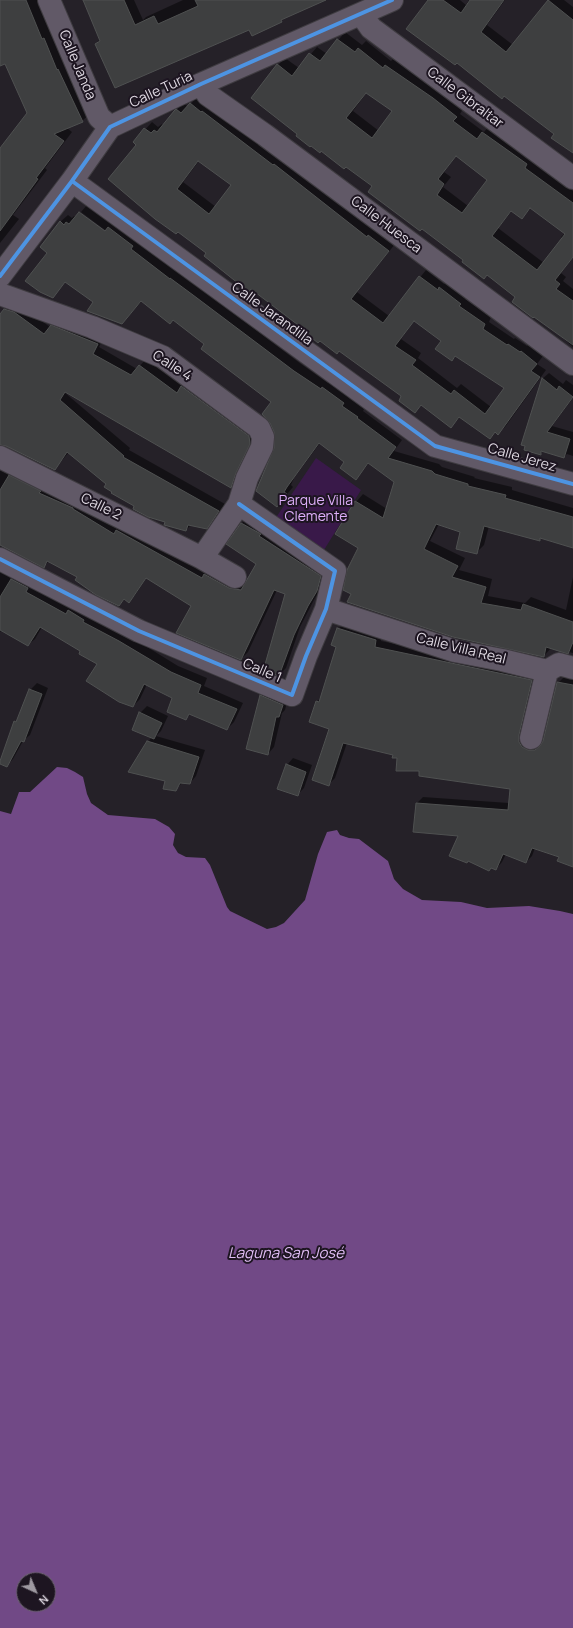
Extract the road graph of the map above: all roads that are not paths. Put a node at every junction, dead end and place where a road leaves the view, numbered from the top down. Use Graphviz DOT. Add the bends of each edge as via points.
graph roads {
  1 [pos="49,0"];
  2 [pos="392,0"];
  3 [pos="361,14"];
  4 [pos="201,84"];
  5 [pos="110,127"];
  6 [pos="573,178"];
  7 [pos="72,181"];
  8 [pos="0,276"];
  9 [pos="0,294"];
  10 [pos="573,364"];
  11 [pos="465,453"];
  12 [pos="0,457"];
  13 [pos="573,484"];
  14 [pos="239,504"];
  15 [pos="202,558"];
  16 [pos="0,559"];
  17 [pos="236,577"];
  18 [pos="326,609"];
  19 [pos="573,668"];
  20 [pos="547,671"];
  21 [pos="531,738"];
  1 -- 5 [label="street, Calle Janda" via="99,117"];
  2 -- 3 [label="street, Calle Turia"];
  3 -- 4 [label="street, Calle Turia"];
  3 -- 6 [label="street, Calle Gibraltar" via="371,28"];
  4 -- 5 [label="street, Calle Turia"];
  4 -- 10 [label="street, Calle Huesca" via="208,95"];
  5 -- 7 [label="street, Calle Turia"];
  7 -- 8 [label="street, Calle Turia"];
  7 -- 11 [label="street, Calle Jarandilla" via="435,446"];
  9 -- 14 [label="street, Calle 4" via="92,327 163,357 259,428 263,437 262,447 247,478"];
  11 -- 13 [label="street, Calle Jerez"];
  12 -- 15 [label="street, Calle 2"];
  14 -- 15 [label="street"];
  14 -- 18 [label="street, Calle 1" via="335,571"];
  15 -- 17 [label="street, Calle 2"];
  16 -- 18 [label="street, Calle 1" via="139,631 292,695"];
  18 -- 20 [label="street, Calle Villa Real" via="455,651"];
  19 -- 20 [label="street" via="559,664"];
  20 -- 21 [label="street"];
}
